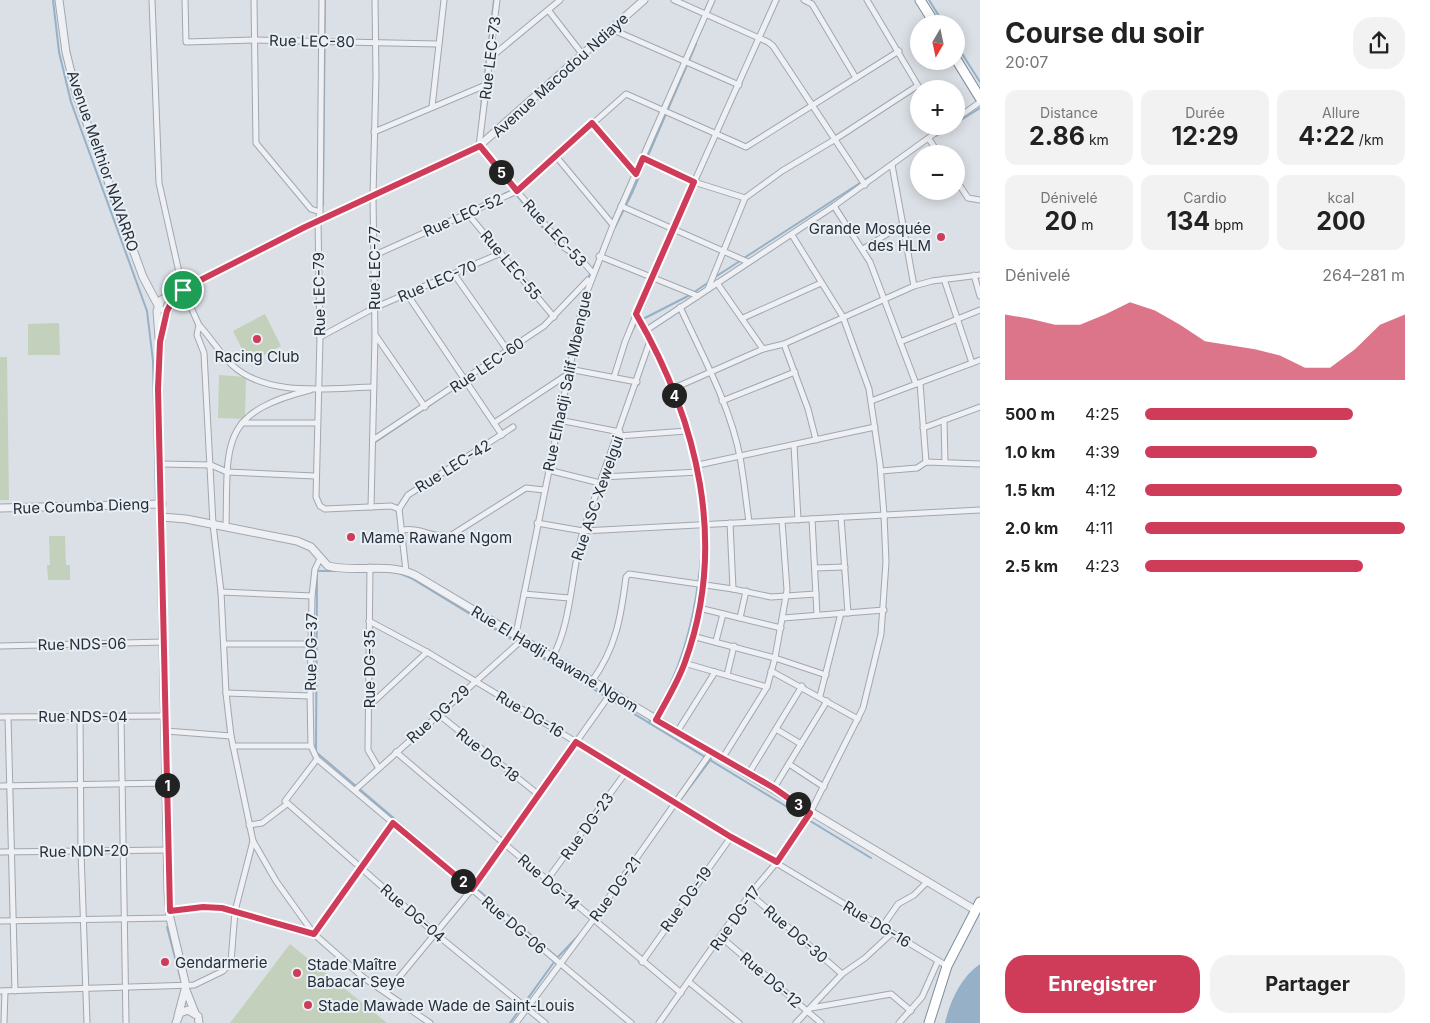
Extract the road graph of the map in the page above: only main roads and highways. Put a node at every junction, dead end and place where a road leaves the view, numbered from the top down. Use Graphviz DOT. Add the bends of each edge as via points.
graph roads {
  1 [pos="920,0"];
  2 [pos="929,15"];
  3 [pos="963,70"];
  4 [pos="980,98"];
  5 [pos="978,906"];
  6 [pos="928,1020"];
  1 -- 2 [label="highway"];
  3 -- 4 [label="highway"];
  5 -- 6 [label="highway" via="946,966"];
}
